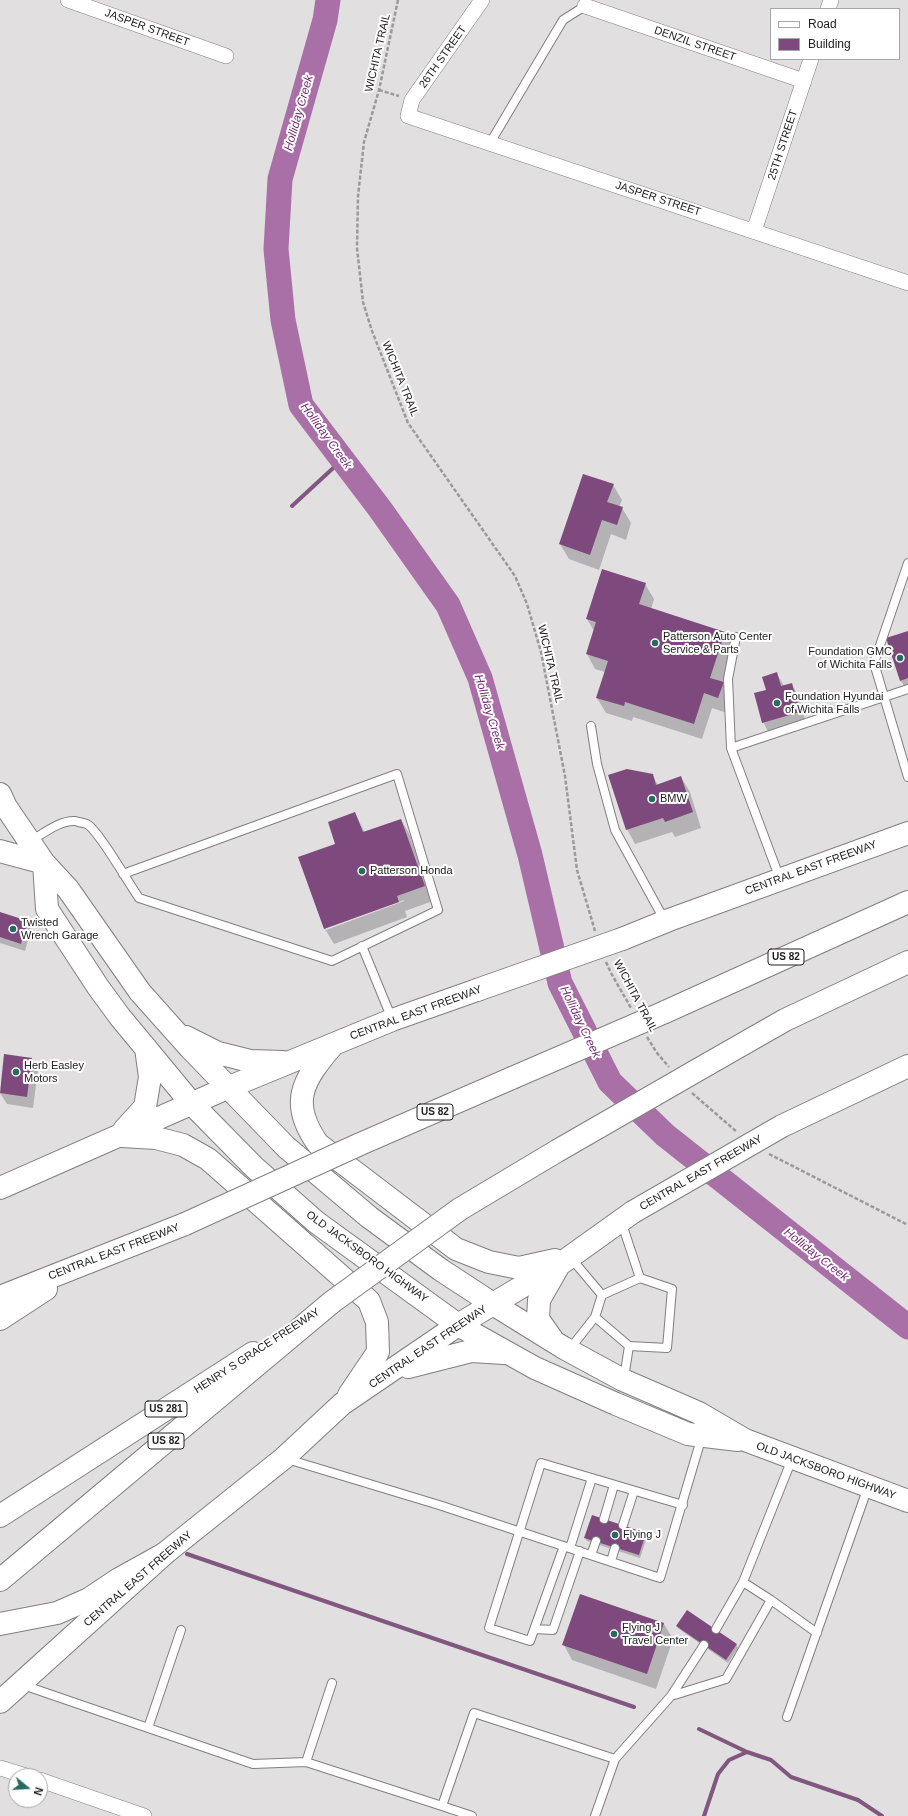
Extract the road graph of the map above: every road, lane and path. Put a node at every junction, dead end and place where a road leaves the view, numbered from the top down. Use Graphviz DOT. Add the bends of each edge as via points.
graph roads {
  1 [pos="68,0"];
  2 [pos="398,0"];
  3 [pos="482,0"];
  4 [pos="585,6"];
  5 [pos="226,56"];
  6 [pos="811,60"];
  7 [pos="804,81"];
  8 [pos="379,90"];
  9 [pos="412,100"];
  10 [pos="408,116"];
  11 [pos="490,143"];
  12 [pos="754,231"];
  13 [pos="908,283"];
  14 [pos="908,563"];
  15 [pos="736,637"];
  16 [pos="908,689"];
  17 [pos="884,698"];
  18 [pos="591,726"];
  19 [pos="731,748"];
  20 [pos="908,777"];
  21 [pos="0,794"];
  22 [pos="908,833"];
  23 [pos="29,842"];
  24 [pos="0,851"];
  25 [pos="44,864"];
  26 [pos="123,874"];
  27 [pos="780,879"];
  28 [pos="908,902"];
  29 [pos="665,921"];
  30 [pos="596,933"];
  31 [pos="362,946"];
  32 [pos="606,960"];
  33 [pos="908,962"];
  34 [pos="634,1013"];
  35 [pos="392,1020"];
  36 [pos="176,1032"];
  37 [pos="645,1033"];
  38 [pos="334,1044"];
  39 [pos="146,1048"];
  40 [pos="290,1062"];
  41 [pos="908,1066"];
  42 [pos="671,1070"];
  43 [pos="227,1088"];
  44 [pos="690,1092"];
  45 [pos="192,1104"];
  46 [pos="738,1133"];
  47 [pos="118,1136"];
  48 [pos="767,1152"];
  49 [pos="0,1188"];
  50 [pos="627,1216"];
  51 [pos="908,1225"];
  52 [pos="565,1261"];
  53 [pos="86,1262"];
  54 [pos="640,1278"];
  55 [pos="602,1295"];
  56 [pos="0,1297"];
  57 [pos="332,1302"];
  58 [pos="493,1304"];
  59 [pos="595,1317"];
  60 [pos="0,1319"];
  61 [pos="458,1325"];
  62 [pos="562,1346"];
  63 [pos="629,1346"];
  64 [pos="509,1354"];
  65 [pos="392,1372"];
  66 [pos="623,1380"];
  67 [pos="342,1404"];
  68 [pos="702,1436"];
  69 [pos="745,1440"];
  70 [pos="284,1458"];
  71 [pos="792,1458"];
  72 [pos="592,1478"];
  73 [pos="614,1485"];
  74 [pos="868,1486"];
  75 [pos="634,1491"];
  76 [pos="908,1501"];
  77 [pos="683,1505"];
  78 [pos="0,1516"];
  79 [pos="604,1519"];
  80 [pos="623,1525"];
  81 [pos="519,1531"];
  82 [pos="596,1541"];
  83 [pos="567,1547"];
  84 [pos="616,1548"];
  85 [pos="580,1551"];
  86 [pos="164,1554"];
  87 [pos="591,1555"];
  88 [pos="611,1561"];
  89 [pos="0,1580"];
  90 [pos="743,1582"];
  91 [pos="771,1600"];
  92 [pos="0,1624"];
  93 [pos="535,1629"];
  94 [pos="716,1629"];
  95 [pos="181,1630"];
  96 [pos="817,1633"];
  97 [pos="704,1645"];
  98 [pos="332,1683"];
  99 [pos="19,1684"];
  100 [pos="671,1696"];
  101 [pos="0,1702"];
  102 [pos="787,1717"];
  103 [pos="148,1728"];
  104 [pos="615,1759"];
  105 [pos="306,1762"];
  106 [pos="48,1783"];
  107 [pos="442,1806"];
  108 [pos="144,1816"];
  109 [pos="472,1816"];
  110 [pos="595,1816"];
  1 -- 5 [label="street, JASPER STREET"];
  2 -- 8 [label="path, WICHITA TRAIL"];
  3 -- 9 [label="street, 26TH STREET"];
  4 -- 7 [label="street, DENZIL STREET"];
  4 -- 11 [label="lane" via="563,20"];
  6 -- 7 [label="street, 25TH STREET"];
  7 -- 12 [label="street, 25TH STREET"];
  8 -- 9 [label="path"];
  8 -- 30 [label="path, WICHITA TRAIL" via="364,142 357,203 357,248 364,302 372,330 408,423 515,576 527,604 542,652 565,776 577,870"];
  9 -- 10 [label="street, 26TH STREET"];
  10 -- 11 [label="street, JASPER STREET"];
  11 -- 12 [label="street, JASPER STREET"];
  12 -- 13 [label="street, JASPER STREET"];
  14 -- 17 [label="lane" via="874,663"];
  15 -- 19 [label="lane" via="728,679"];
  16 -- 17 [label="lane"];
  17 -- 19 [label="lane"];
  17 -- 20 [label="lane"];
  18 -- 29 [label="lane" via="597,764 615,830"];
  19 -- 27 [label="lane"];
  21 -- 23 [label="main road, OLD JACKSBORO HIGHWAY"];
  22 -- 27 [label="main road, CENTRAL EAST FREEWAY"];
  23 -- 25 [label="main road, OLD JACKSBORO HIGHWAY"];
  23 -- 26 [label="lane" via="63,823 74,821 87,824 98,835"];
  24 -- 25 [label="main road"];
  25 -- 36 [label="main road, OLD JACKSBORO HIGHWAY" via="68,889 140,992"];
  25 -- 39 [label="main road, OLD JACKSBORO HIGHWAY" via="47,909 98,987"];
  26 -- 31 [label="lane" via="139,898 332,961"];
  26 -- 31 [label="lane" via="397,774 438,910"];
  27 -- 29 [label="main road, CENTRAL EAST FREEWAY"];
  28 -- 53 [label="main road, CENTRAL EAST FREEWAY / US 82, bridge" via="185,1224"];
  29 -- 35 [label="main road, CENTRAL EAST FREEWAY, bridge" via="622,939"];
  31 -- 35 [label="lane"];
  32 -- 34 [label="path, WICHITA TRAIL" via="610,973"];
  33 -- 57 [label="main road, US 82, bridge" via="785,1020 557,1151 460,1209"];
  35 -- 38 [label="main road, CENTRAL EAST FREEWAY"];
  36 -- 40 [label="main road" via="218,1053 250,1061"];
  36 -- 43 [label="main road, OLD JACKSBORO HIGHWAY"];
  37 -- 42 [label="path, WICHITA TRAIL"];
  38 -- 40 [label="main road, CENTRAL EAST FREEWAY"];
  38 -- 52 [label="main road" via="316,1065 302,1089 302,1111 308,1130 318,1144 456,1248 489,1262 519,1268"];
  39 -- 45 [label="main road, OLD JACKSBORO HIGHWAY"];
  39 -- 47 [label="main road" via="150,1077 145,1107"];
  40 -- 43 [label="main road, CENTRAL EAST FREEWAY"];
  41 -- 50 [label="main road, CENTRAL EAST FREEWAY, bridge" via="782,1126"];
  43 -- 45 [label="main road, CENTRAL EAST FREEWAY"];
  43 -- 58 [label="main road, OLD JACKSBORO HIGHWAY" via="286,1147 369,1217 441,1270"];
  44 -- 46 [label="path"];
  45 -- 47 [label="main road, CENTRAL EAST FREEWAY"];
  45 -- 61 [label="main road, OLD JACKSBORO HIGHWAY" via="254,1167 316,1222"];
  47 -- 49 [label="main road, CENTRAL EAST FREEWAY"];
  47 -- 67 [label="main road" via="163,1140 184,1145 208,1159 369,1301 377,1322 378,1352"];
  48 -- 51 [label="path"];
  50 -- 52 [label="main road, CENTRAL EAST FREEWAY"];
  50 -- 54 [label="lane"];
  52 -- 55 [label="lane"];
  52 -- 58 [label="main road, CENTRAL EAST FREEWAY"];
  52 -- 62 [label="main road" via="540,1300 538,1319"];
  53 -- 56 [label="main road, CENTRAL EAST FREEWAY / US 82"];
  53 -- 60 [label="main road"];
  54 -- 55 [label="lane"];
  54 -- 63 [label="lane" via="672,1289 667,1348"];
  55 -- 59 [label="lane"];
  57 -- 78 [label="main road, HENRY S GRACE FREEWAY / US 281"];
  57 -- 89 [label="main road, US 82"];
  58 -- 61 [label="main road, CENTRAL EAST FREEWAY"];
  58 -- 62 [label="main road, OLD JACKSBORO HIGHWAY"];
  59 -- 62 [label="lane"];
  59 -- 63 [label="lane"];
  61 -- 64 [label="main road, OLD JACKSBORO HIGHWAY"];
  61 -- 65 [label="main road, CENTRAL EAST FREEWAY"];
  62 -- 66 [label="main road, OLD JACKSBORO HIGHWAY"];
  63 -- 66 [label="lane"];
  64 -- 65 [label="main road" via="471,1351"];
  64 -- 68 [label="main road, OLD JACKSBORO HIGHWAY" via="616,1404 688,1434"];
  65 -- 67 [label="main road, CENTRAL EAST FREEWAY"];
  66 -- 69 [label="main road, OLD JACKSBORO HIGHWAY" via="699,1413"];
  67 -- 70 [label="main road, CENTRAL EAST FREEWAY"];
  68 -- 69 [label="main road, OLD JACKSBORO HIGHWAY"];
  68 -- 77 [label="lane"];
  69 -- 71 [label="main road, OLD JACKSBORO HIGHWAY"];
  70 -- 81 [label="lane"];
  70 -- 86 [label="main road, CENTRAL EAST FREEWAY"];
  71 -- 74 [label="main road, OLD JACKSBORO HIGHWAY"];
  71 -- 90 [label="lane"];
  72 -- 73 [label="lane"];
  72 -- 81 [label="lane" via="541,1462"];
  72 -- 83 [label="lane"];
  73 -- 75 [label="lane"];
  73 -- 79 [label="lane"];
  74 -- 76 [label="main road, OLD JACKSBORO HIGHWAY"];
  74 -- 96 [label="lane"];
  75 -- 77 [label="lane"];
  75 -- 80 [label="lane"];
  77 -- 88 [label="lane" via="660,1578"];
  81 -- 83 [label="lane"];
  81 -- 93 [label="lane" via="489,1628 530,1641"];
  82 -- 87 [label="lane"];
  83 -- 85 [label="lane"];
  83 -- 93 [label="lane"];
  84 -- 88 [label="lane"];
  85 -- 87 [label="lane"];
  85 -- 93 [label="lane" via="553,1630"];
  86 -- 92 [label="main road" via="118,1578 89,1599 57,1613"];
  86 -- 99 [label="main road, CENTRAL EAST FREEWAY"];
  87 -- 88 [label="lane"];
  90 -- 91 [label="lane"];
  90 -- 94 [label="lane"];
  91 -- 96 [label="lane"];
  91 -- 100 [label="lane" via="726,1679"];
  95 -- 103 [label="lane"];
  96 -- 102 [label="lane"];
  97 -- 100 [label="lane"];
  98 -- 105 [label="lane"];
  99 -- 101 [label="main road, CENTRAL EAST FREEWAY"];
  99 -- 103 [label="lane"];
  100 -- 104 [label="lane"];
  103 -- 105 [label="lane" via="253,1764"];
  104 -- 107 [label="lane" via="474,1714"];
  104 -- 110 [label="lane"];
  105 -- 107 [label="lane"];
  106 -- 108 [label="street"];
  107 -- 109 [label="lane"];
}
